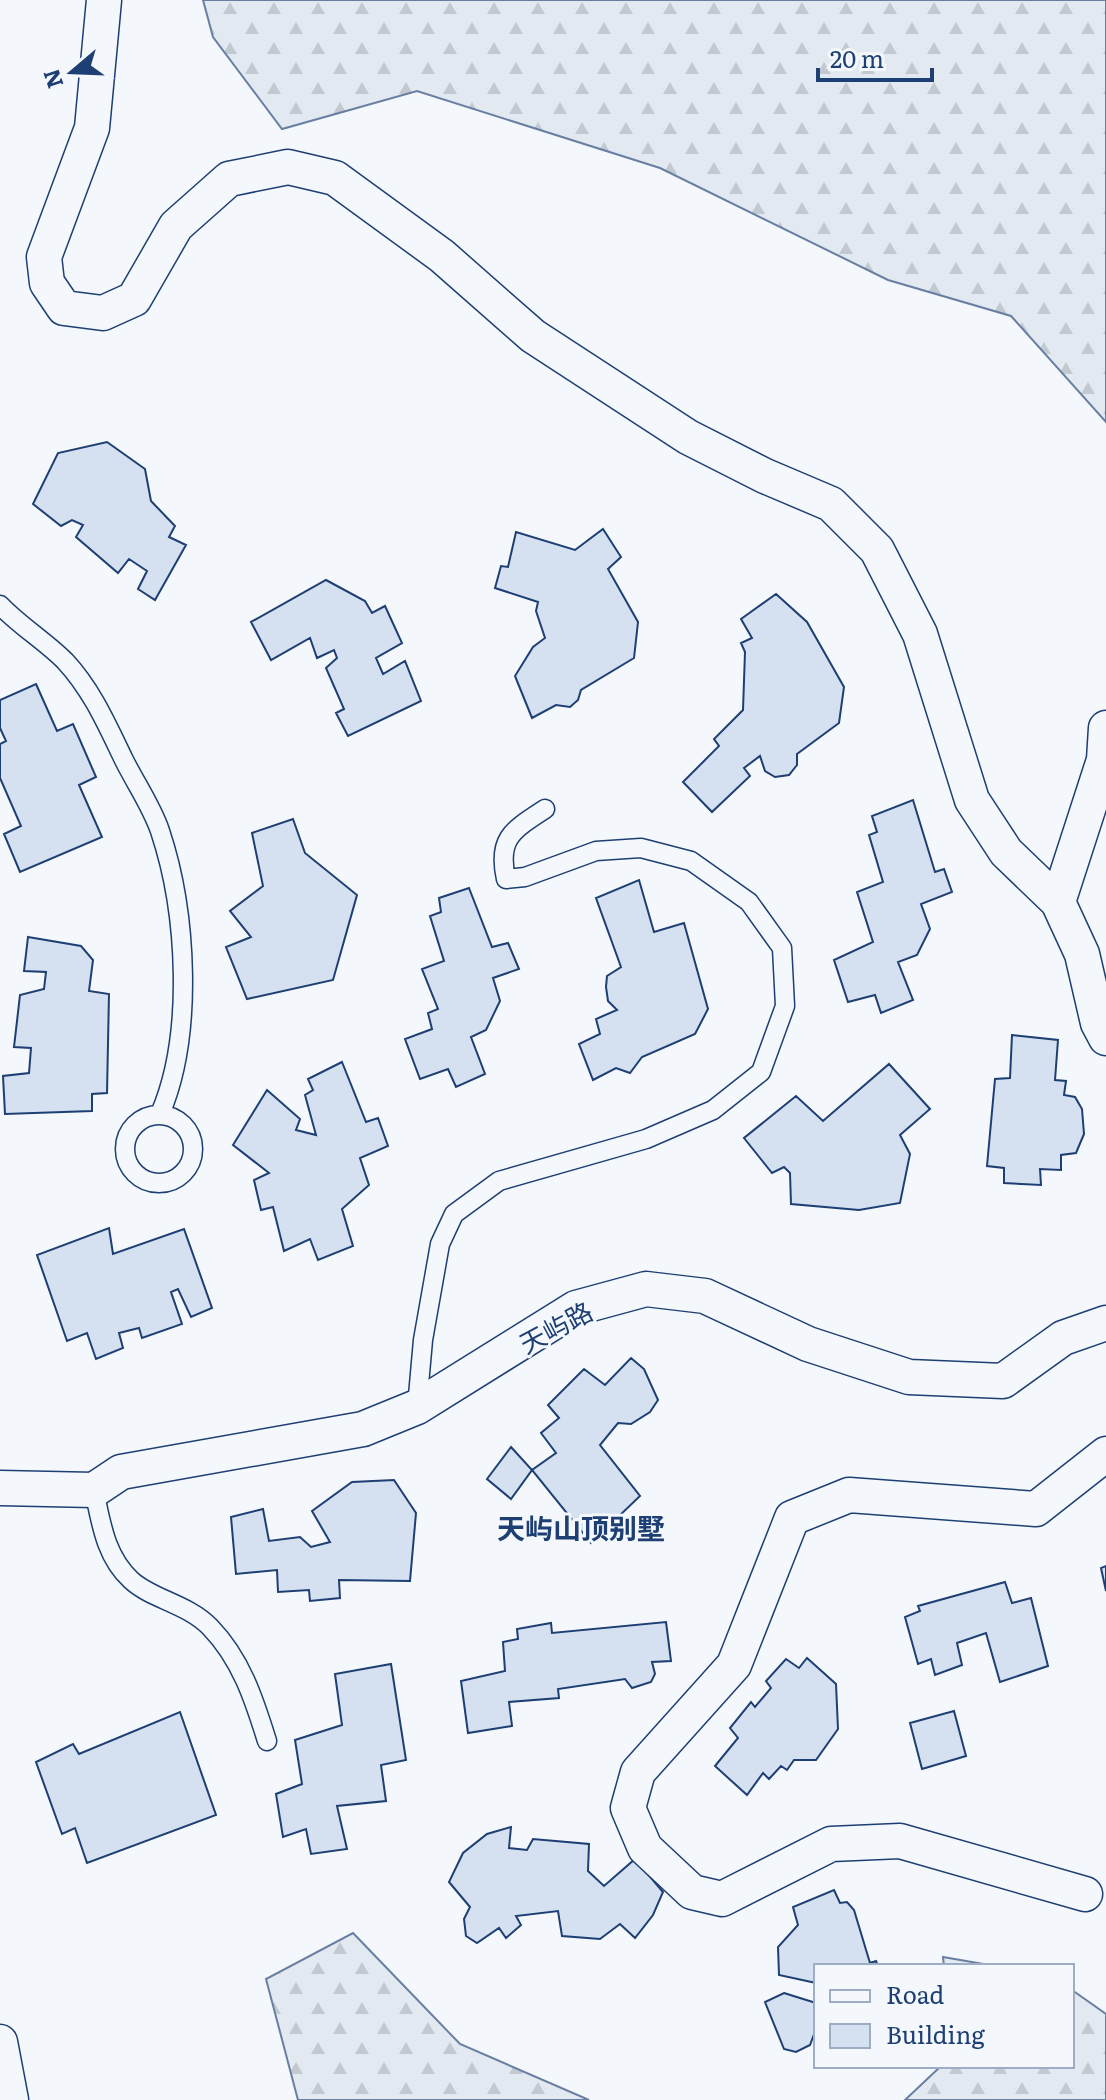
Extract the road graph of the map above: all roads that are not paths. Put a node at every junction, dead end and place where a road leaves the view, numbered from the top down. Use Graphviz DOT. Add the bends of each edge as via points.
graph roads {
  1 [pos="104,0"];
  2 [pos="0,605"];
  3 [pos="1106,728"];
  4 [pos="545,809"];
  5 [pos="1058,902"];
  6 [pos="1106,1038"];
  7 [pos="160,1114"];
  8 [pos="1106,1323"];
  9 [pos="417,1407"];
  10 [pos="1106,1454"];
  11 [pos="0,1488"];
  12 [pos="94,1490"];
  13 [pos="267,1741"];
  14 [pos="1085,1894"];
  15 [pos="0,2042"];
  16 [pos="11,2100"];
  1 -- 5 [label="street" via="92,128 44,257 47,283 64,308 103,313 134,299 176,226 229,179 288,167 335,178 442,256 533,336 688,437 831,504 877,550 920,634 972,800 1006,852"];
  2 -- 7 [label="lane" via="64,660 98,705 160,831 183,968 180,1029 169,1094"];
  3 -- 5 [label="street" via="1104,760"];
  4 -- 9 [label="lane" via="510,832 501,858 506,879 596,851 641,848 691,861 749,902 782,948 785,1006 761,1072 713,1110 646,1139 499,1181 454,1214 440,1244"];
  5 -- 6 [label="street" via="1082,954"];
  8 -- 9 [label="street, 天屿路" via="1063,1338 1003,1381 909,1377 808,1344 705,1296 646,1289 576,1308"];
  9 -- 12 [label="street, 天屿路" via="363,1429 121,1472"];
  10 -- 14 [label="street" via="1036,1509 849,1495 792,1518 734,1665 638,1772 628,1808 645,1848 692,1892 722,1899 831,1844 900,1841"];
  11 -- 12 [label="street"];
  12 -- 13 [label="lane" via="107,1546 131,1580 209,1625 242,1668"];
  15 -- 16 [label="street"];
}
